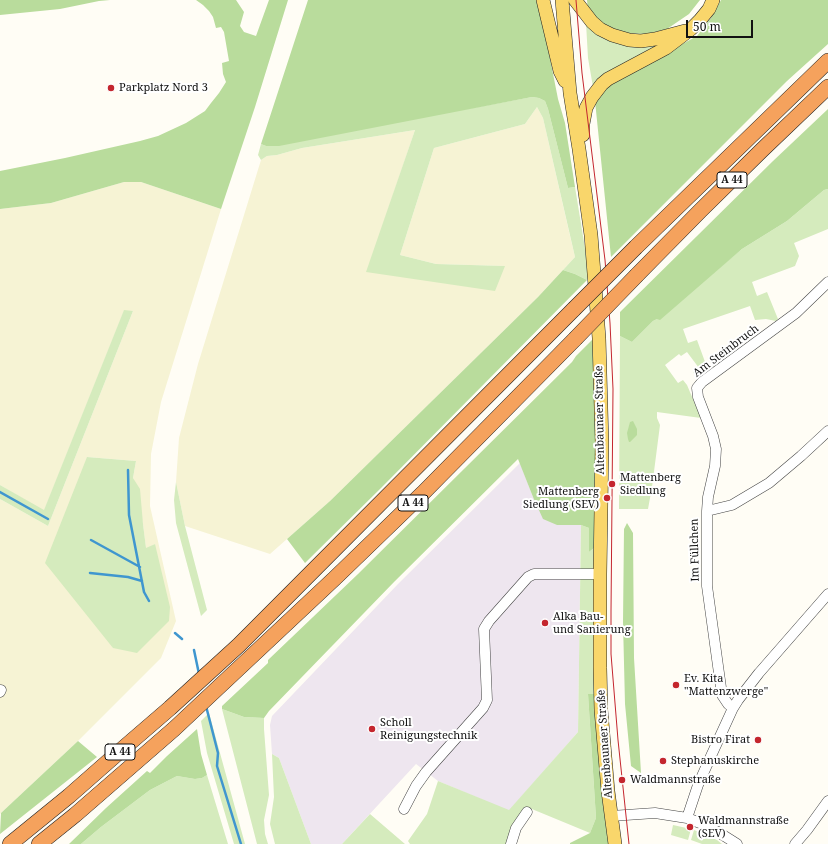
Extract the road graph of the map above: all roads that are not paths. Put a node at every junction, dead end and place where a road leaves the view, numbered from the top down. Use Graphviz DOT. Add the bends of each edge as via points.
graph roads {
  1 [pos="543,0"];
  2 [pos="562,0"];
  3 [pos="575,0"];
  4 [pos="713,0"];
  5 [pos="691,29"];
  6 [pos="828,61"];
  7 [pos="828,87"];
  8 [pos="570,93"];
  9 [pos="579,149"];
  10 [pos="828,282"];
  11 [pos="828,431"];
  12 [pos="706,511"];
  13 [pos="600,574"];
  14 [pos="828,594"];
  15 [pos="733,708"];
  16 [pos="828,801"];
  17 [pos="404,809"];
  18 [pos="527,812"];
  19 [pos="611,816"];
  20 [pos="687,818"];
  21 [pos="10,844"];
  22 [pos="40,844"];
  23 [pos="512,844"];
  24 [pos="615,844"];
  25 [pos="737,844"];
  26 [pos="795,844"];
  1 -- 8 [label="main road" via="560,71"];
  2 -- 8 [label="main road"];
  3 -- 5 [label="main road" via="600,29 629,40 655,39"];
  4 -- 5 [label="main road" via="709,9"];
  5 -- 9 [label="main road" via="666,48 602,84 586,108"];
  6 -- 21 [label="highway, A 44, bridge" via="636,247 239,645 69,796"];
  7 -- 22 [label="highway, A 44, bridge" via="335,578 174,729"];
  8 -- 9 [label="main road, Altenbaunaer Straße"];
  9 -- 13 [label="main road, Altenbaunaer Straße" via="591,235 599,338 602,444"];
  10 -- 12 [label="street, Am Steinbruch" via="796,313 697,388 716,449"];
  11 -- 12 [label="street, Im Füllchen" via="769,483 732,505"];
  12 -- 15 [label="street, Im Füllchen" via="707,586 722,695"];
  13 -- 17 [label="street" via="534,574 528,577 489,621 484,629 487,700 483,708 426,772"];
  13 -- 19 [label="main road, Altenbaunaer Straße" via="601,710"];
  14 -- 15 [label="street" via="759,673"];
  15 -- 20 [label="street" via="698,785"];
  16 -- 26 [label="street"];
  18 -- 23 [label="street" via="516,828"];
  19 -- 20 [label="street" via="655,813"];
  19 -- 24 [label="main road, Altenbaunaer Straße"];
  20 -- 25 [label="street"];
}
